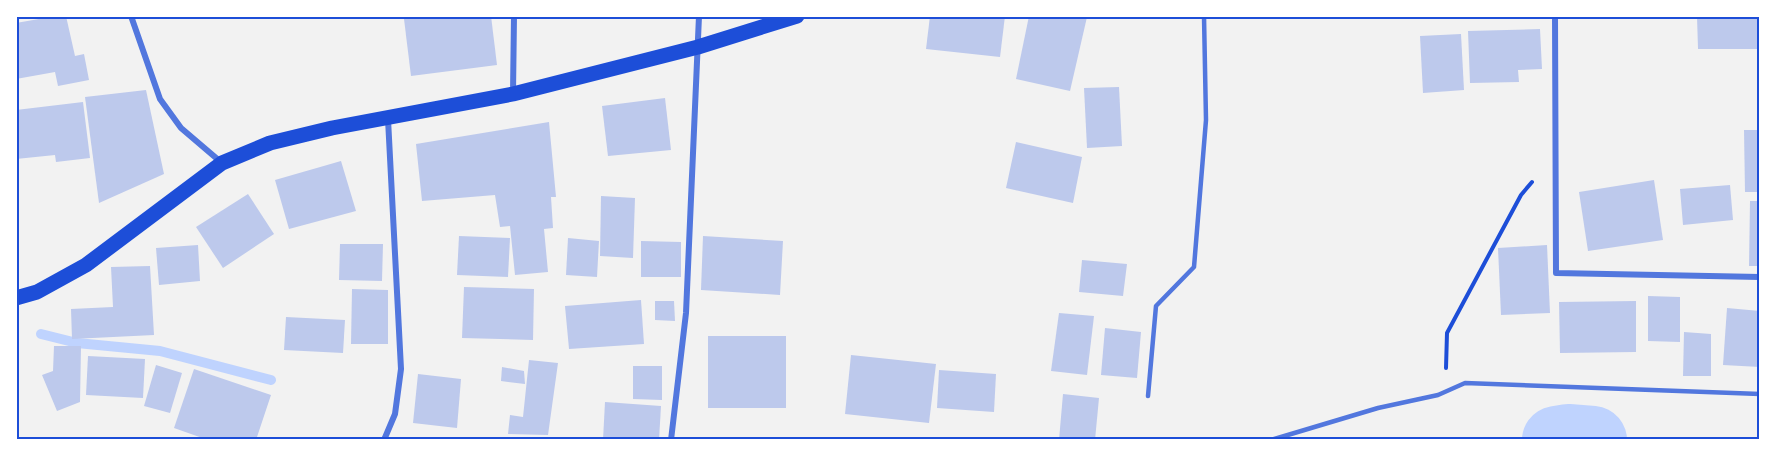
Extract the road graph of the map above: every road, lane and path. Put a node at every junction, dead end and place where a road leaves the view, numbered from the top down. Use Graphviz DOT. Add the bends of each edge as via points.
graph roads {
  1 [pos="131,16"];
  2 [pos="514,16"];
  3 [pos="699,16"];
  4 [pos="796,16"];
  5 [pos="1204,16"];
  6 [pos="1555,16"];
  7 [pos="698,47"];
  8 [pos="513,94"];
  9 [pos="388,117"];
  10 [pos="1555,154"];
  11 [pos="222,164"];
  12 [pos="1760,277"];
  13 [pos="16,298"];
  14 [pos="1445,392"];
  15 [pos="1760,394"];
  16 [pos="1148,396"];
  17 [pos="384,440"];
  18 [pos="671,440"];
  19 [pos="1271,440"];
  1 -- 11 [label="street" via="160,99 182,128"];
  2 -- 8 [label="street"];
  3 -- 7 [label="street"];
  4 -- 7 [label="main road"];
  5 -- 16 [label="lane" via="1206,120 1194,267 1156,306"];
  6 -- 10 [label="street"];
  7 -- 8 [label="main road"];
  7 -- 18 [label="street" via="686,314"];
  8 -- 9 [label="main road"];
  9 -- 11 [label="main road" via="270,143"];
  9 -- 17 [label="street" via="401,369 395,414"];
  10 -- 12 [label="street" via="1556,273"];
  10 -- 14 [label="path" via="1521,195 1447,333"];
  11 -- 13 [label="main road" via="86,265 37,292"];
  14 -- 15 [label="lane" via="1465,383"];
  14 -- 19 [label="lane"];
}
